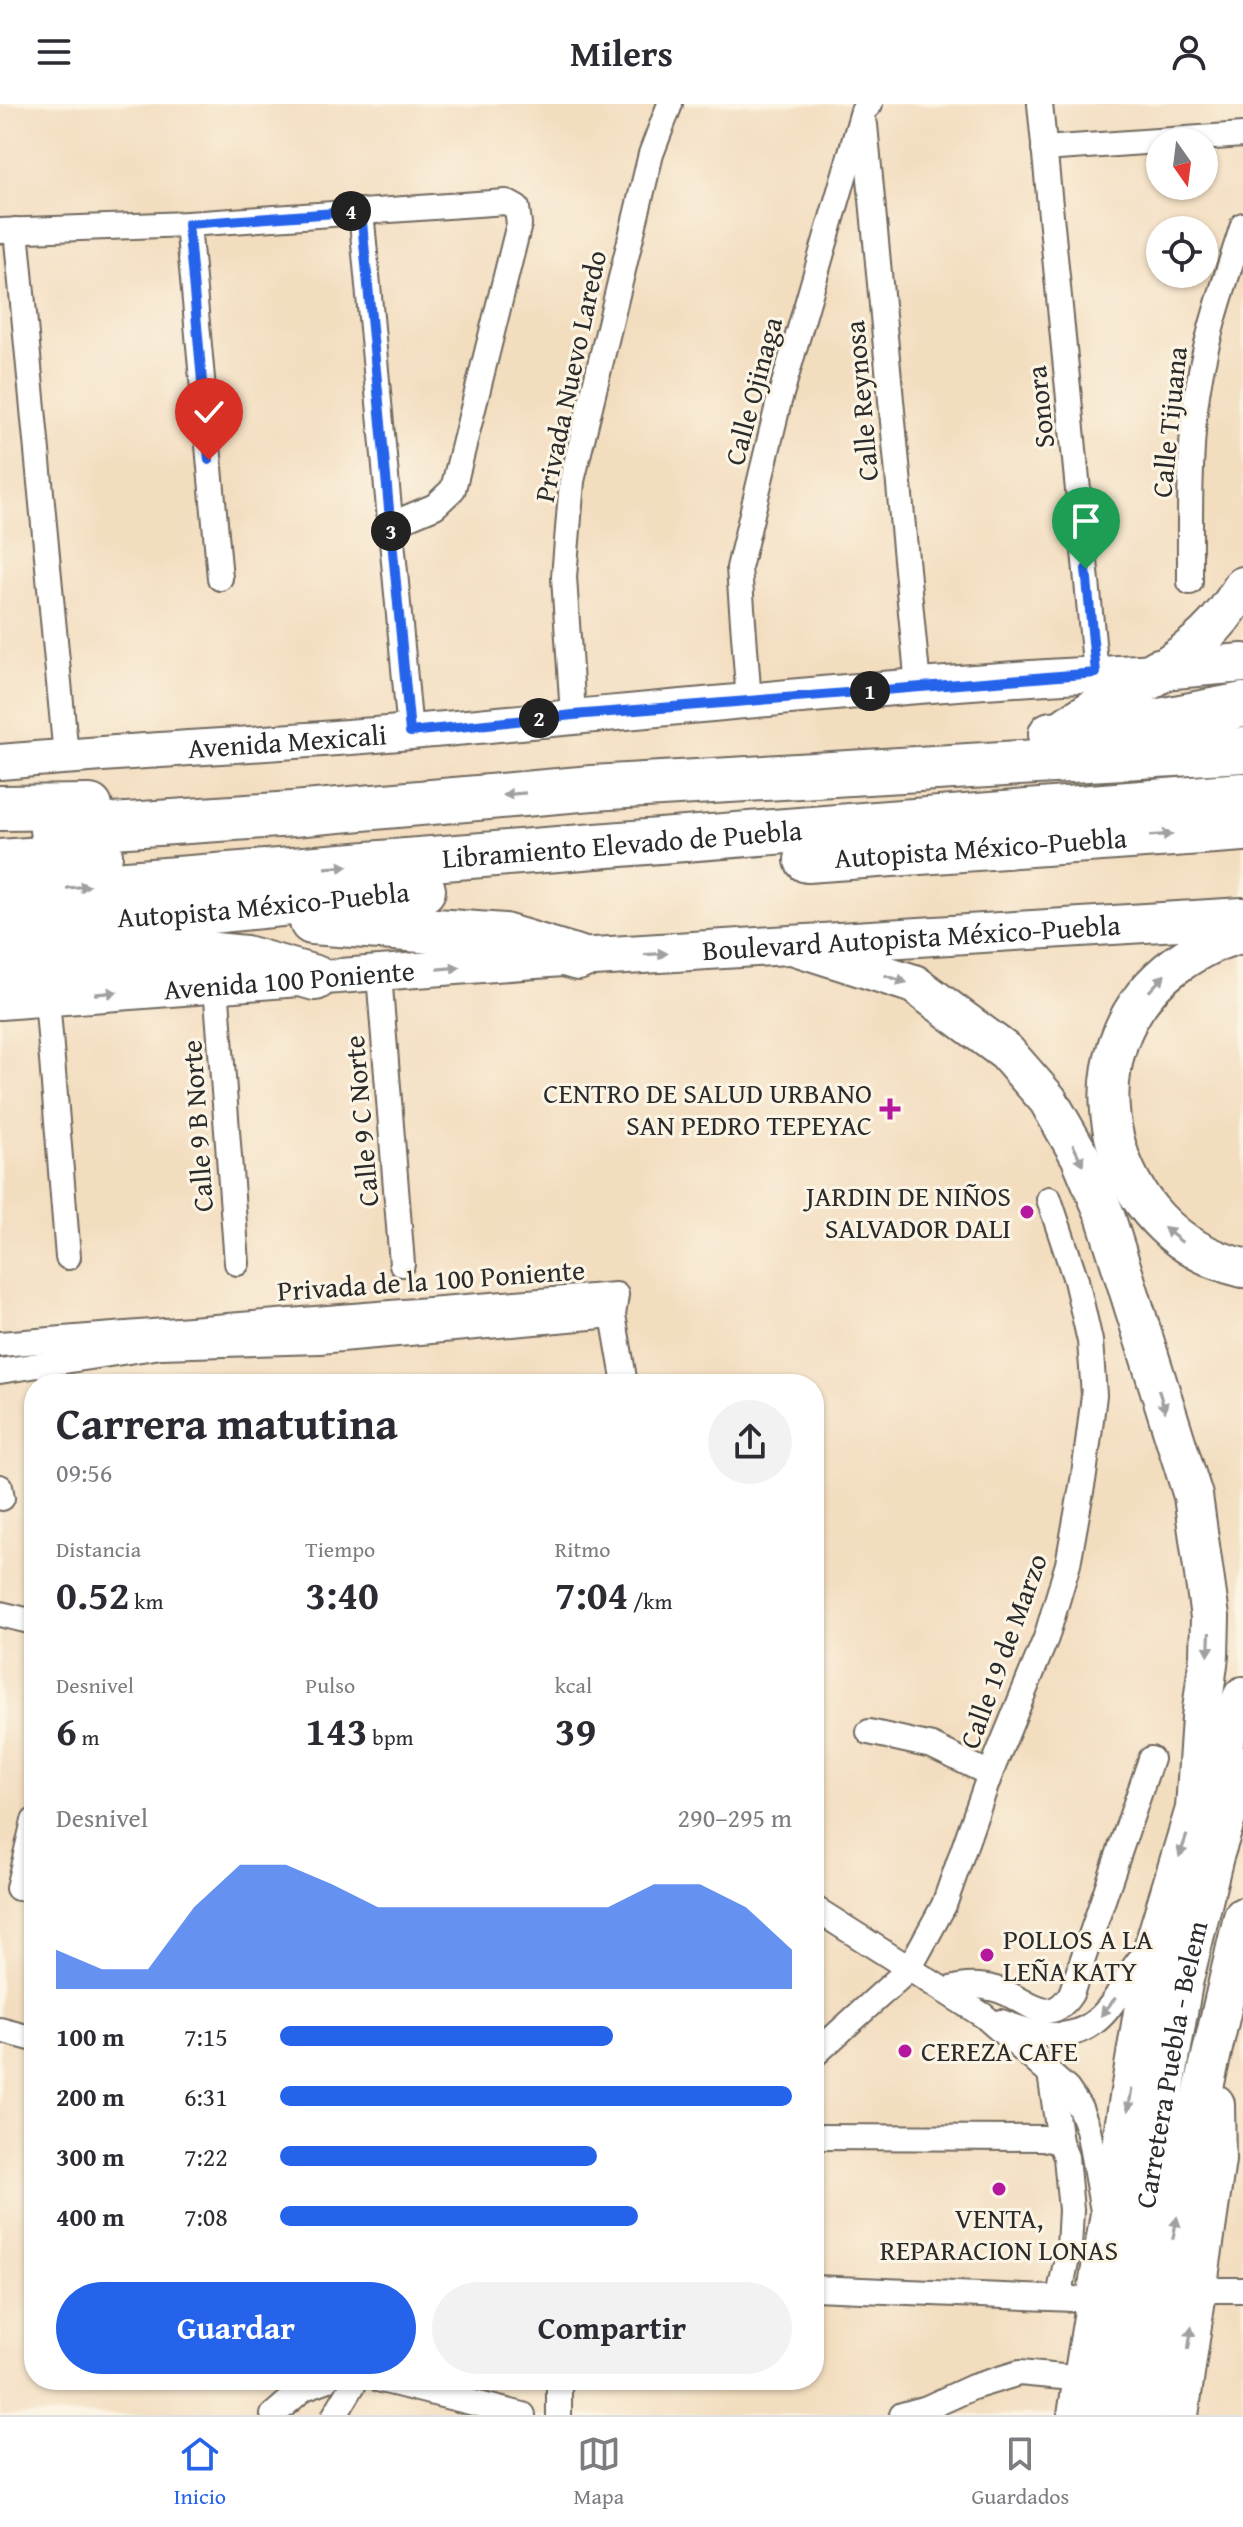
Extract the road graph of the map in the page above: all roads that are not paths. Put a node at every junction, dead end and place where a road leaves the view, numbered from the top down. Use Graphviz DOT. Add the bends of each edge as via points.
graph roads {
  1 [pos="670,104"];
  2 [pos="1040,104"];
  3 [pos="866,107"];
  4 [pos="1243,135"];
  5 [pos="1044,149"];
  6 [pos="361,211"];
  7 [pos="188,224"];
  8 [pos="1243,225"];
  9 [pos="8,230"];
  10 [pos="390,525"];
  11 [pos="220,578"];
  12 [pos="1190,582"];
  13 [pos="1243,586"];
  14 [pos="1243,663"];
  15 [pos="1159,671"];
  16 [pos="918,686"];
  17 [pos="1104,686"];
  18 [pos="749,702"];
  19 [pos="1243,705"];
  20 [pos="573,715"];
  21 [pos="410,732"];
  22 [pos="1062,732"];
  23 [pos="1243,750"];
  24 [pos="66,756"];
  25 [pos="0,762"];
  26 [pos="1243,770"];
  27 [pos="592,788"];
  28 [pos="1243,795"];
  29 [pos="454,798"];
  30 [pos="0,808"];
  31 [pos="1243,829"];
  32 [pos="0,832"];
  33 [pos="0,862"];
  34 [pos="0,893"];
  35 [pos="190,913"];
  36 [pos="1243,917"];
  37 [pos="0,924"];
  38 [pos="1243,934"];
  39 [pos="795,946"];
  40 [pos="578,958"];
  41 [pos="0,965"];
  42 [pos="379,974"];
  43 [pos="315,978"];
  44 [pos="216,985"];
  45 [pos="47,998"];
  46 [pos="0,1002"];
  47 [pos="1049,1199"];
  48 [pos="68,1257"];
  49 [pos="237,1263"];
  50 [pos="402,1264"];
  51 [pos="1243,1268"];
  52 [pos="613,1315"];
  53 [pos="0,1344"];
  54 [pos="0,1371"];
  55 [pos="623,1374"];
  56 [pos="3,1612"];
  57 [pos="24,1619"];
  58 [pos="1243,1696"];
  59 [pos="869,1732"];
  60 [pos="1151,1759"];
  61 [pos="1243,1765"];
  62 [pos="990,1774"];
  63 [pos="1195,1809"];
  64 [pos="24,1863"];
  65 [pos="18,1888"];
  66 [pos="824,1914"];
  67 [pos="1243,1917"];
  68 [pos="1154,1945"];
  69 [pos="909,1969"];
  70 [pos="945,1991"];
  71 [pos="984,2016"];
  72 [pos="0,2030"];
  73 [pos="24,2036"];
  74 [pos="824,2046"];
  75 [pos="1213,2048"];
  76 [pos="1050,2073"];
  77 [pos="824,2137"];
  78 [pos="1060,2142"];
  79 [pos="1108,2237"];
  80 [pos="824,2288"];
  81 [pos="1197,2290"];
  82 [pos="1243,2290"];
  83 [pos="1059,2297"];
  84 [pos="1097,2300"];
  85 [pos="302,2390"];
  86 [pos="350,2390"];
  87 [pos="455,2390"];
  88 [pos="559,2390"];
  89 [pos="1080,2397"];
  90 [pos="273,2415"];
  91 [pos="335,2415"];
  92 [pos="523,2415"];
  93 [pos="559,2415"];
  94 [pos="902,2415"];
  95 [pos="1109,2415"];
  96 [pos="1142,2415"];
  97 [pos="1179,2415"];
  1 -- 20 [label="street, Privada Nuevo Laredo" via="651,154 572,481 564,577"];
  2 -- 5 [label="street, Sonora"];
  3 -- 16 [label="street, Calle Reynosa"];
  3 -- 18 [label="street, Calle Ojinaga" via="779,401 739,568"];
  4 -- 5 [label="street"];
  5 -- 17 [label="street, Sonora"];
  6 -- 7 [label="street"];
  6 -- 10 [label="street"];
  6 -- 10 [label="street" via="506,202 517,208 519,224 453,489 435,506"];
  7 -- 9 [label="street"];
  7 -- 11 [label="street"];
  8 -- 12 [label="street, Calle Tijuana" via="1209,331 1195,408"];
  9 -- 24 [label="street"];
  10 -- 21 [label="street"];
  13 -- 15 [label="main road" via="1202,641"];
  14 -- 15 [label="main road"];
  15 -- 17 [label="highway"];
  16 -- 17 [label="street, Avenida Mexicali"];
  16 -- 18 [label="street, Avenida Mexicali"];
  17 -- 22 [label="highway"];
  18 -- 20 [label="street, Avenida Mexicali"];
  19 -- 22 [label="highway"];
  20 -- 21 [label="street, Avenida Mexicali"];
  21 -- 24 [label="street, Avenida Mexicali"];
  22 -- 27 [label="highway" via="632,775"];
  23 -- 27 [label="highway"];
  24 -- 25 [label="street, Avenida Mexicali"];
  26 -- 33 [label="highway, Libramiento Elevado de Puebla"];
  27 -- 29 [label="highway, one-way"];
  34 -- 28 [label="highway, Libramiento Elevado de Puebla, one-way"];
  29 -- 30 [label="highway"];
  29 -- 32 [label="highway"];
  35 -- 31 [label="highway, Autopista México-Puebla, one-way" via="559,877"];
  35 -- 37 [label="highway, Autopista México-Puebla"];
  35 -- 40 [label="highway" via="504,936"];
  36 -- 39 [label="main road, Boulevard Autopista México-Puebla"];
  51 -- 38 [label="main road, one-way" via="1189,1247 1149,1211 1116,1144 1109,1102 1116,1048 1141,1001 1188,956"];
  40 -- 39 [label="main road, Boulevard Autopista México-Puebla, one-way"];
  39 -- 63 [label="main road, one-way" via="914,984 958,1015 1006,1052 1048,1100 1080,1156 1105,1215 1200,1532 1210,1630"];
  42 -- 40 [label="street, Avenida 100 Poniente, one-way"];
  41 -- 43 [label="highway" via="193,953 245,958"];
  42 -- 43 [label="street, Avenida 100 Poniente"];
  42 -- 50 [label="street, Calle 9 C Norte"];
  43 -- 44 [label="street, Avenida 100 Poniente"];
  45 -- 44 [label="street, Avenida 100 Poniente, one-way"];
  44 -- 49 [label="street, Calle 9 B Norte"];
  45 -- 46 [label="street, Avenida 100 Poniente"];
  45 -- 48 [label="street"];
  47 -- 62 [label="street, Calle 19 de Marzo" via="1087,1326 1094,1395 1068,1564 1046,1638"];
  52 -- 53 [label="street, Privada de la 100 Poniente" via="616,1295"];
  52 -- 54 [label="street, Privada de la 100 Poniente" via="319,1341 161,1346"];
  52 -- 55 [label="street"];
  56 -- 57 [label="street"];
  58 -- 63 [label="main road"];
  59 -- 62 [label="street" via="932,1746"];
  60 -- 70 [label="street" via="1065,2004 1043,2012 978,1985"];
  61 -- 95 [label="main road, Carretera Puebla - Belem" via="1183,1983"];
  62 -- 69 [label="street, Calle 19 de Marzo" via="944,1905"];
  63 -- 68 [label="main road, one-way"];
  64 -- 65 [label="street"];
  66 -- 69 [label="street"];
  67 -- 75 [label="main road, Carretera Puebla - Belem"];
  68 -- 71 [label="street, one-way" via="1109,2007 1079,2030 1045,2036"];
  68 -- 79 [label="main road, one-way"];
  69 -- 70 [label="street"];
  69 -- 74 [label="street, Calle 19 de Marzo"];
  70 -- 71 [label="street"];
  71 -- 76 [label="street"];
  72 -- 73 [label="street"];
  75 -- 81 [label="main road" via="1216,2160"];
  96 -- 75 [label="main road, Carretera Puebla - Belem, one-way"];
  76 -- 78 [label="street"];
  76 -- 79 [label="street" via="1080,2108 1088,2129"];
  77 -- 78 [label="street"];
  78 -- 83 [label="street" via="1071,2210"];
  79 -- 84 [label="main road"];
  80 -- 83 [label="street"];
  81 -- 82 [label="street"];
  97 -- 81 [label="main road, one-way"];
  83 -- 84 [label="street"];
  84 -- 89 [label="main road"];
  85 -- 90 [label="street"];
  86 -- 91 [label="street"];
  87 -- 92 [label="street"];
  88 -- 93 [label="street"];
  89 -- 94 [label="street" via="1019,2373"];
}
